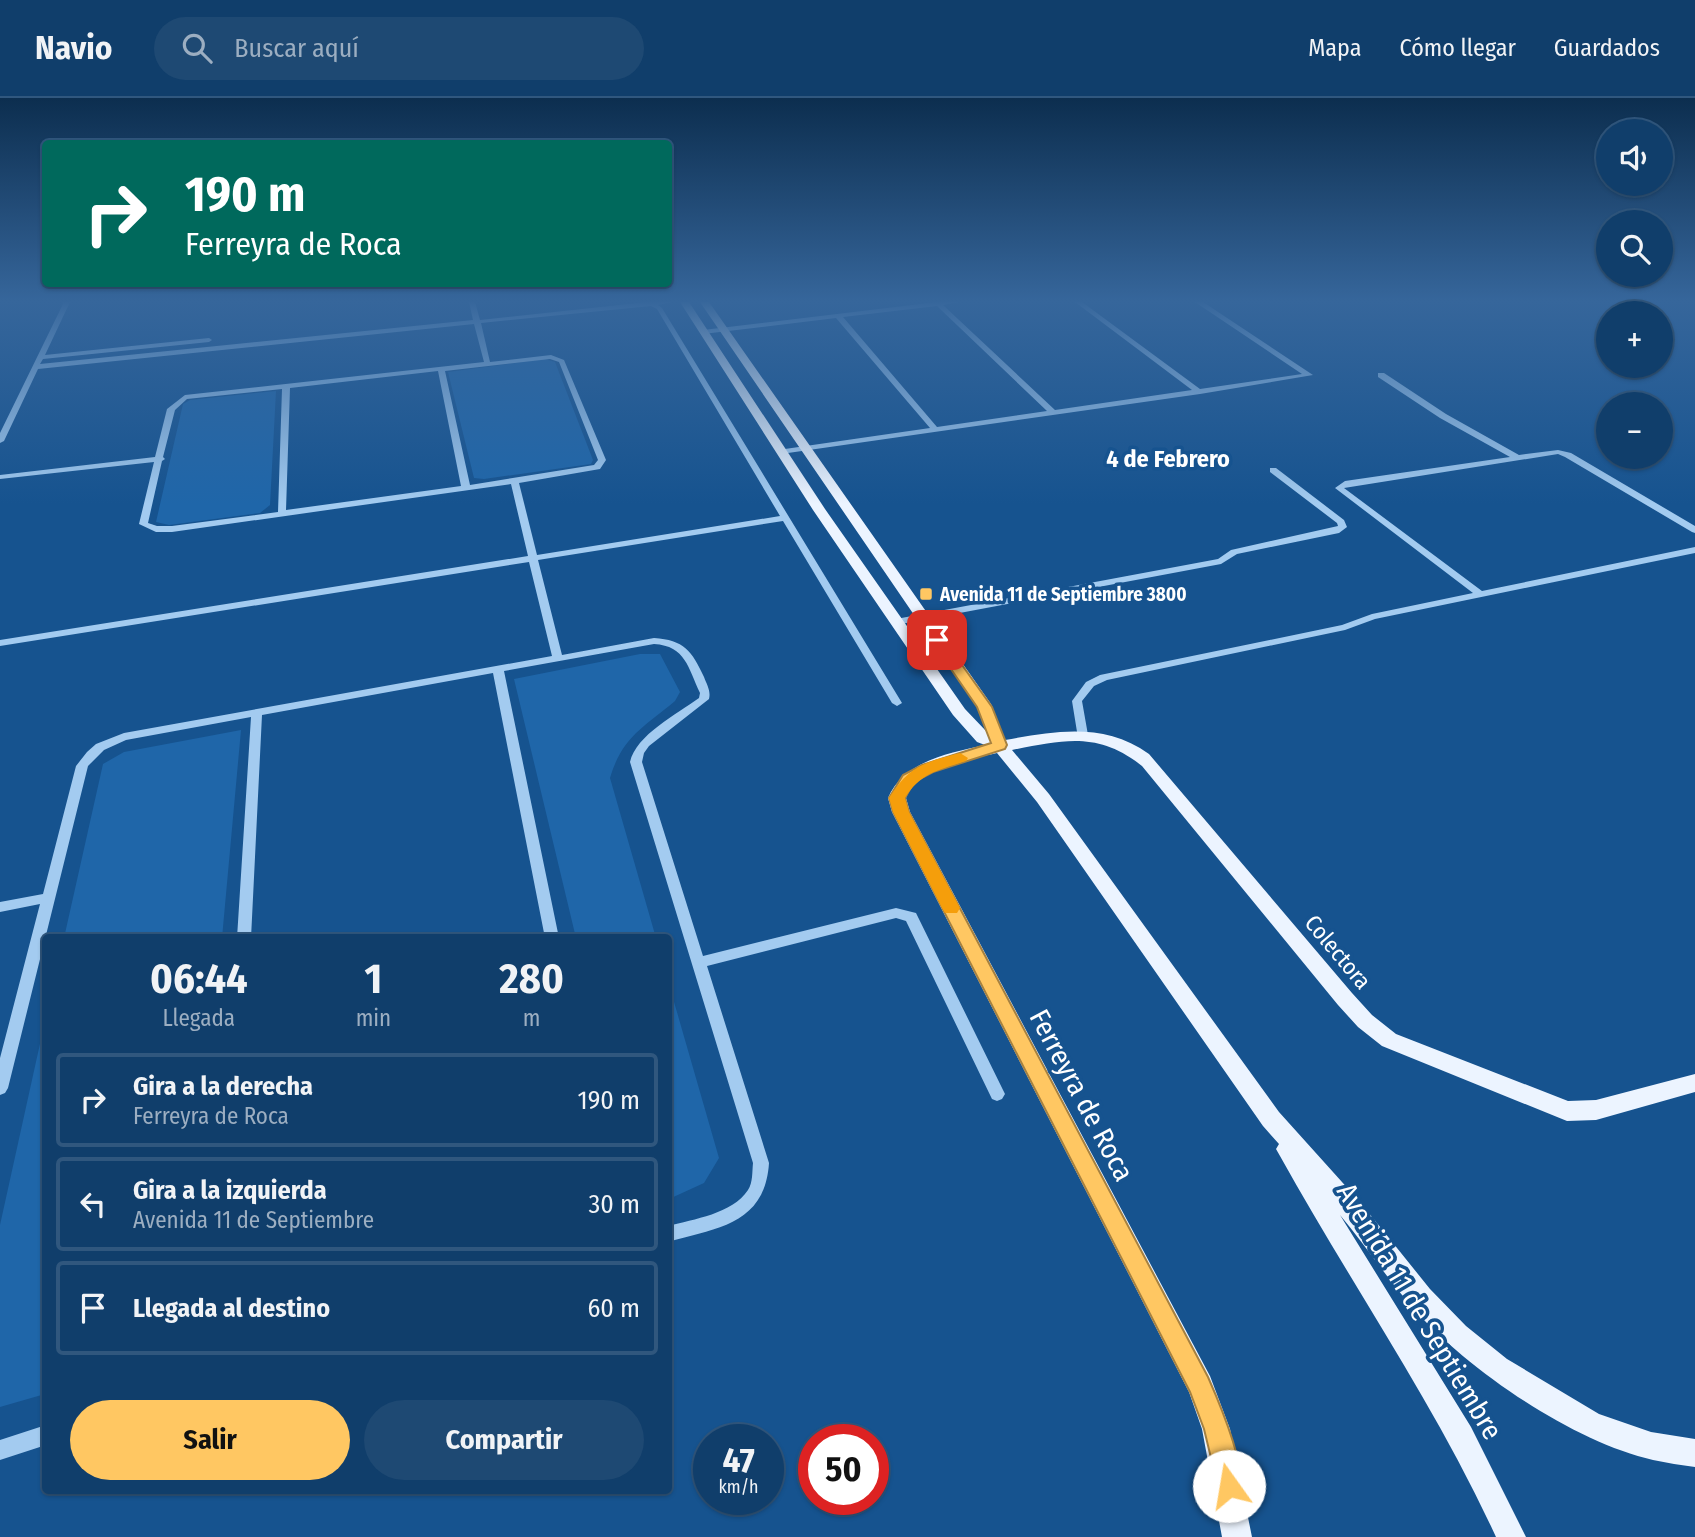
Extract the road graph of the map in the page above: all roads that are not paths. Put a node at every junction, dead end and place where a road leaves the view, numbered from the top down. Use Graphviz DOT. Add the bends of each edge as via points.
graph roads {
  1 [pos="35,369"];
  2 [pos="430,369"];
  3 [pos="441,369"];
  4 [pos="565,369"];
  5 [pos="696,369"];
  6 [pos="728,369"];
  7 [pos="750,369"];
  8 [pos="884,369"];
  9 [pos="1008,369"];
  10 [pos="1169,369"];
  11 [pos="1303,369"];
  12 [pos="1381,376"];
  13 [pos="286,385"];
  14 [pos="1200,392"];
  15 [pos="1054,413"];
  16 [pos="936,430"];
  17 [pos="0,441"];
  18 [pos="804,448"];
  19 [pos="781,452"];
  20 [pos="1516,457"];
  21 [pos="160,458"];
  22 [pos="1273,470"];
  23 [pos="0,477"];
  24 [pos="514,481"];
  25 [pos="466,488"];
  26 [pos="282,512"];
  27 [pos="786,518"];
  28 [pos="1695,530"];
  29 [pos="1695,550"];
  30 [pos="535,558"];
  31 [pos="1480,594"];
  32 [pos="921,618"];
  33 [pos="897,622"];
  34 [pos="0,643"];
  35 [pos="558,659"];
  36 [pos="498,670"];
  37 [pos="897,703"];
  38 [pos="257,714"];
  39 [pos="1082,735"];
  40 [pos="999,745"];
  41 [pos="49,898"];
  42 [pos="0,907"];
  43 [pos="244,934"];
  44 [pos="551,934"];
  45 [pos="700,962"];
  46 [pos="1695,1083"];
  47 [pos="0,1088"];
  48 [pos="997,1094"];
  49 [pos="1272,1119"];
  50 [pos="672,1233"];
  51 [pos="42,1436"];
  52 [pos="0,1450"];
  53 [pos="1695,1453"];
  54 [pos="1237,1537"];
  55 [pos="1511,1537"];
  1 -- 17 [label="street"];
  2 -- 13 [label="street"];
  3 -- 25 [label="street"];
  4 -- 24 [label="street" via="602,460 586,471"];
  5 -- 27 [label="street"];
  6 -- 19 [label="main road, Avenida 11 de Septiembre"];
  7 -- 18 [label="main road, Avenida 11 de Septiembre"];
  8 -- 16 [label="street"];
  9 -- 15 [label="street"];
  10 -- 14 [label="street"];
  11 -- 14 [label="street" via="1309,375"];
  12 -- 20 [label="street"];
  13 -- 21 [label="street" via="179,400 171,409"];
  13 -- 26 [label="street"];
  14 -- 15 [label="street"];
  15 -- 16 [label="street"];
  16 -- 18 [label="street"];
  18 -- 19 [label="street"];
  18 -- 32 [label="main road, Avenida 11 de Septiembre"];
  19 -- 33 [label="main road, Avenida 11 de Septiembre"];
  20 -- 28 [label="street" via="1546,452 1568,455"];
  20 -- 31 [label="street" via="1339,488"];
  21 -- 23 [label="street"];
  21 -- 26 [label="street" via="143,524 147,527 172,529"];
  22 -- 32 [label="street" via="1343,527 1234,552 1222,561"];
  24 -- 25 [label="street"];
  24 -- 30 [label="street"];
  25 -- 26 [label="street"];
  27 -- 30 [label="street"];
  27 -- 37 [label="street"];
  29 -- 31 [label="street"];
  30 -- 34 [label="street"];
  30 -- 35 [label="street"];
  31 -- 39 [label="street" via="1104,677 1090,684 1077,701"];
  32 -- 33 [label="street"];
  32 -- 40 [label="main road, Avenida 11 de Septiembre" via="985,707"];
  33 -- 40 [label="main road, Avenida 11 de Septiembre" via="972,728"];
  35 -- 36 [label="street"];
  35 -- 45 [label="street" via="654,641 670,640 685,649 704,699 645,743 636,762"];
  36 -- 38 [label="street"];
  36 -- 44 [label="street"];
  38 -- 41 [label="street" via="124,737 89,754 82,766"];
  38 -- 43 [label="street"];
  39 -- 40 [label="main road, Colectora"];
  39 -- 46 [label="main road, Colectora" via="1121,744 1148,762 1345,999 1389,1040 1567,1111 1596,1110"];
  40 -- 49 [label="main road, Avenida 11 de Septiembre" via="1043,798"];
  40 -- 54 [label="main road, Ferreyra de Roca" via="928,768 909,779 897,798 901,812 1200,1386 1216,1429"];
  41 -- 42 [label="street"];
  41 -- 47 [label="street"];
  45 -- 48 [label="street" via="896,913 911,917"];
  45 -- 50 [label="street" via="761,1163 762,1182 752,1199 735,1213"];
  49 -- 53 [label="main road, Avenida 11 de Septiembre" via="1421,1298 1498,1368 1592,1425 1651,1446"];
  49 -- 55 [label="main road, Avenida 11 de Septiembre" via="1326,1217 1425,1370"];
  51 -- 52 [label="street"];
}
